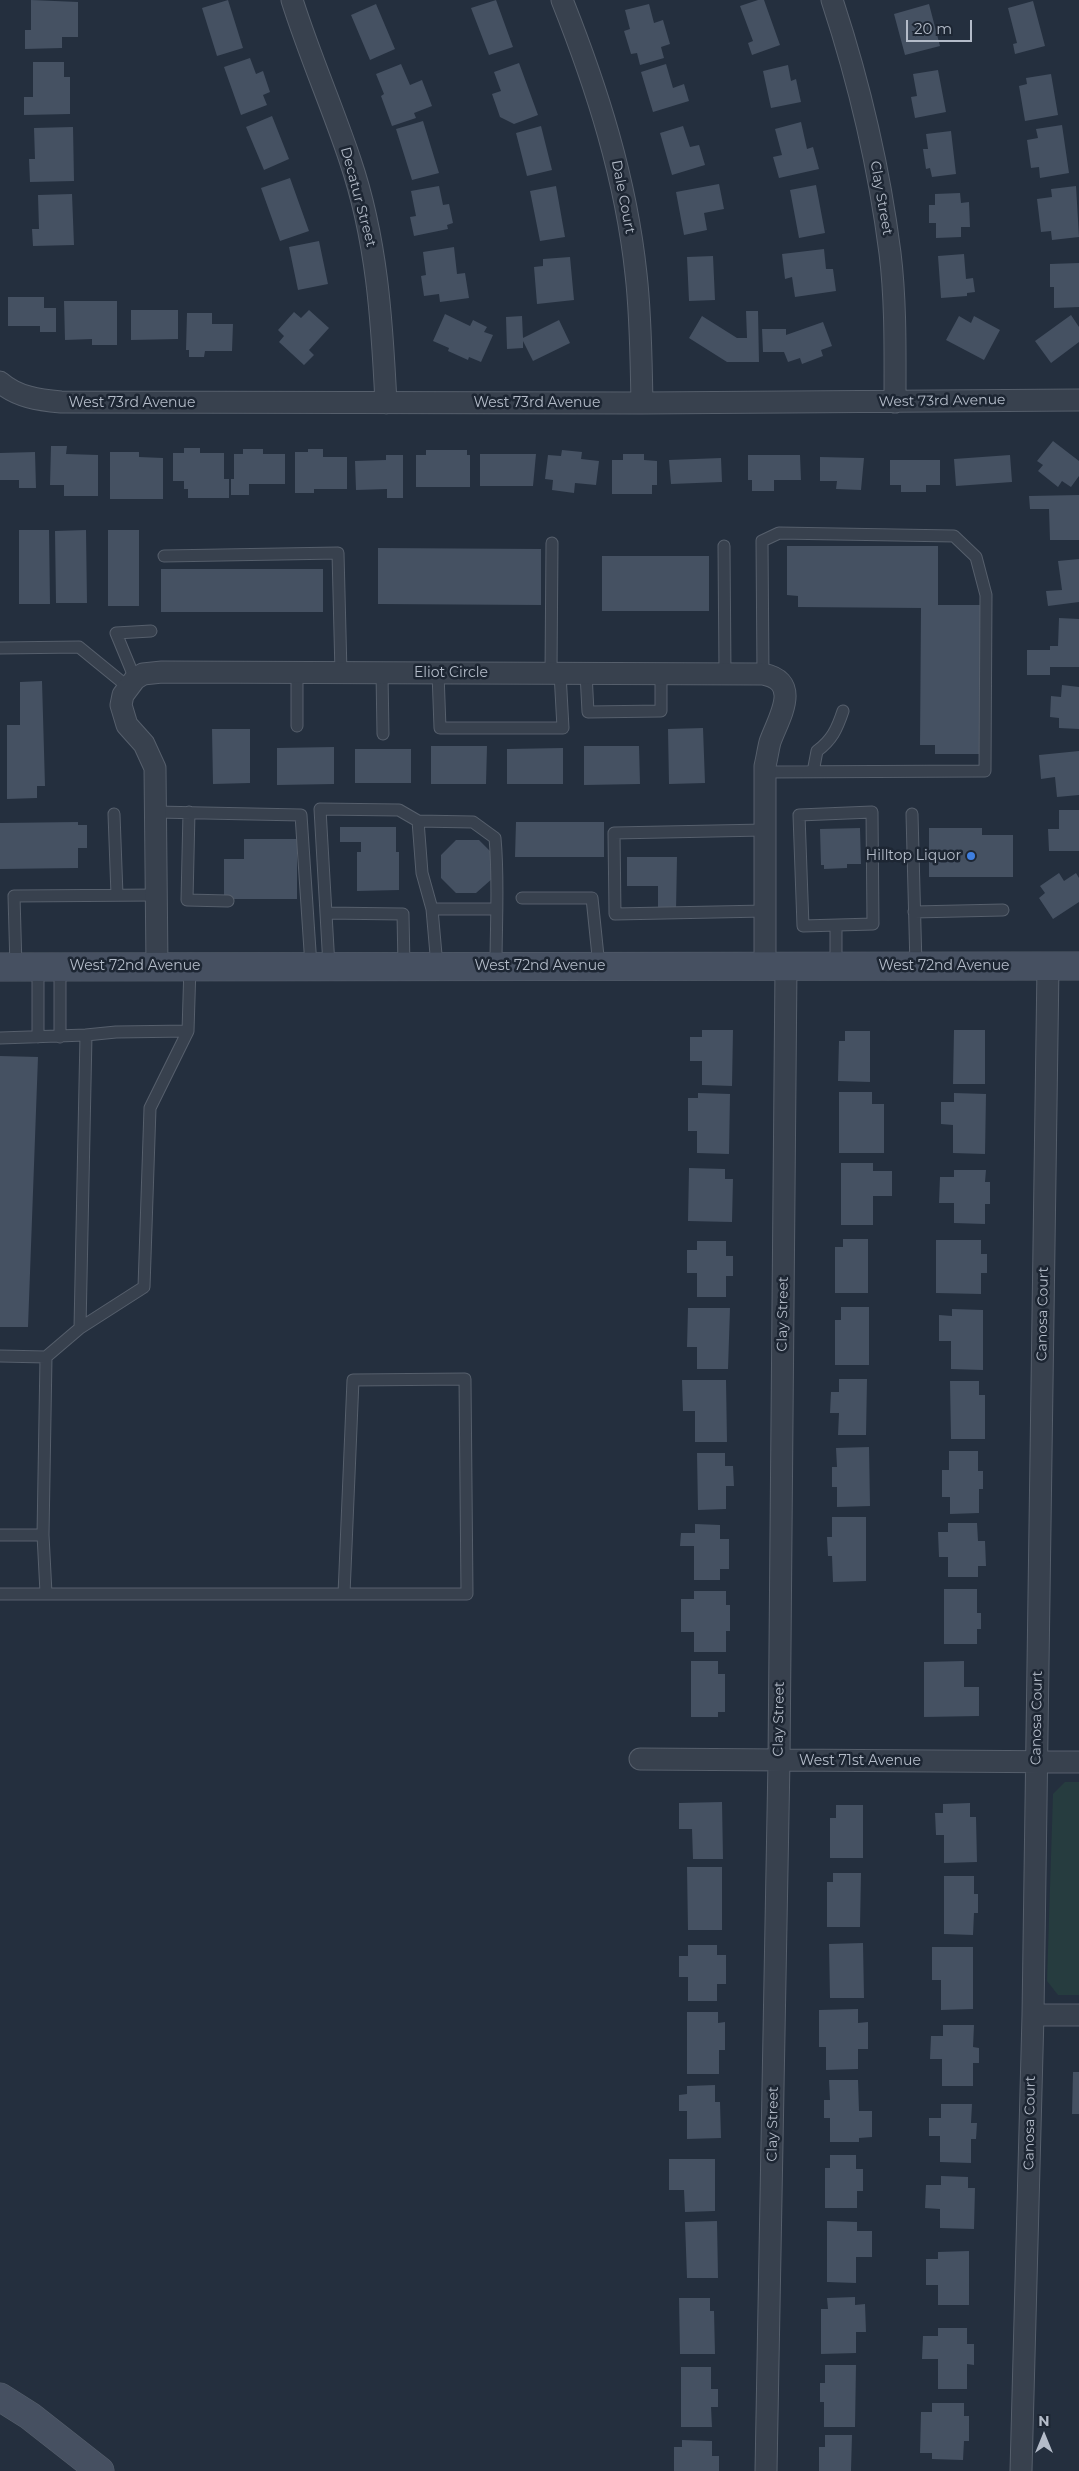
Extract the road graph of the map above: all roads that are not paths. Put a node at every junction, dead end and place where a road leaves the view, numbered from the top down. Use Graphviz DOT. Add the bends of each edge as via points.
graph roads {
  1 [pos="292,0"];
  2 [pos="562,0"];
  3 [pos="832,0"];
  4 [pos="0,382"];
  5 [pos="1079,400"];
  6 [pos="895,402"];
  7 [pos="386,403"];
  8 [pos="642,403"];
  9 [pos="552,543"];
  10 [pos="724,546"];
  11 [pos="164,556"];
  12 [pos="151,631"];
  13 [pos="0,648"];
  14 [pos="298,672"];
  15 [pos="341,672"];
  16 [pos="382,672"];
  17 [pos="438,672"];
  18 [pos="555,673"];
  19 [pos="586,673"];
  20 [pos="661,674"];
  21 [pos="725,674"];
  22 [pos="763,674"];
  23 [pos="131,683"];
  24 [pos="843,711"];
  25 [pos="298,726"];
  26 [pos="383,734"];
  27 [pos="765,772"];
  28 [pos="813,772"];
  29 [pos="156,812"];
  30 [pos="189,812"];
  31 [pos="114,814"];
  32 [pos="912,814"];
  33 [pos="418,821"];
  34 [pos="764,830"];
  35 [pos="117,895"];
  36 [pos="157,895"];
  37 [pos="522,898"];
  38 [pos="228,901"];
  39 [pos="432,908"];
  40 [pos="496,909"];
  41 [pos="1003,910"];
  42 [pos="765,911"];
  43 [pos="914,912"];
  44 [pos="326,913"];
  45 [pos="836,926"];
  46 [pos="157,966"];
  47 [pos="190,966"];
  48 [pos="320,966"];
  49 [pos="404,966"];
  50 [pos="437,966"];
  51 [pos="496,966"];
  52 [pos="599,966"];
  53 [pos="776,966"];
  54 [pos="836,966"];
  55 [pos="916,966"];
  56 [pos="1048,966"];
  57 [pos="1079,966"];
  58 [pos="29,967"];
  59 [pos="188,1031"];
  60 [pos="86,1035"];
  61 [pos="60,1036"];
  62 [pos="38,1037"];
  63 [pos="0,1038"];
  64 [pos="80,1328"];
  65 [pos="0,1356"];
  66 [pos="46,1356"];
  67 [pos="0,1535"];
  68 [pos="43,1535"];
  69 [pos="46,1593"];
  70 [pos="0,1594"];
  71 [pos="344,1594"];
  72 [pos="640,1759"];
  73 [pos="779,1760"];
  74 [pos="1036,1762"];
  75 [pos="1079,1762"];
  76 [pos="1033,2015"];
  77 [pos="1079,2015"];
  78 [pos="0,2397"];
  79 [pos="100,2471"];
  80 [pos="766,2471"];
  81 [pos="1021,2471"];
  1 -- 7 [label="street, Decatur Street" via="351,161 367,225 382,320"];
  2 -- 8 [label="street, Dale Court" via="606,121 621,181 636,273"];
  3 -- 6 [label="street, Clay Street" via="868,129 882,202 891,264"];
  4 -- 7 [label="street, West 73rd Avenue" via="14,392 37,400 61,402"];
  5 -- 6 [label="street, West 73rd Avenue"];
  6 -- 8 [label="street, West 73rd Avenue"];
  7 -- 8 [label="street, West 73rd Avenue"];
  9 -- 18 [label="lane"];
  10 -- 21 [label="lane"];
  11 -- 15 [label="lane" via="338,553"];
  12 -- 23 [label="lane" via="116,633"];
  13 -- 23 [label="lane" via="79,647"];
  14 -- 15 [label="street, Eliot Circle"];
  14 -- 23 [label="street, Eliot Circle" via="162,672 143,674"];
  14 -- 25 [label="lane"];
  15 -- 16 [label="street, Eliot Circle"];
  16 -- 17 [label="street, Eliot Circle"];
  16 -- 26 [label="lane"];
  17 -- 18 [label="street, Eliot Circle"];
  17 -- 18 [label="lane" via="440,728 563,728"];
  18 -- 19 [label="street, Eliot Circle"];
  19 -- 20 [label="street, Eliot Circle"];
  19 -- 20 [label="lane" via="588,712 661,711"];
  20 -- 21 [label="street, Eliot Circle"];
  21 -- 22 [label="street, Eliot Circle"];
  22 -- 27 [label="street" via="778,680 783,686 785,700 770,744"];
  22 -- 28 [label="lane" via="762,541 779,533 954,536 976,557 986,595 985,770"];
  23 -- 29 [label="street" via="123,695 123,715 150,755 156,783"];
  24 -- 28 [label="lane" via="837,730 817,751"];
  27 -- 28 [label="lane"];
  27 -- 34 [label="street"];
  29 -- 30 [label="lane"];
  29 -- 36 [label="street"];
  30 -- 38 [label="lane" via="186,900"];
  30 -- 48 [label="lane" via="301,815"];
  31 -- 35 [label="lane"];
  32 -- 43 [label="lane"];
  33 -- 39 [label="lane" via="422,873"];
  33 -- 40 [label="lane" via="474,822 495,838 498,870"];
  33 -- 44 [label="lane" via="399,810 320,809"];
  34 -- 42 [label="street"];
  34 -- 42 [label="lane" via="614,833 615,914"];
  35 -- 36 [label="lane"];
  35 -- 58 [label="lane" via="14,896"];
  36 -- 46 [label="street"];
  37 -- 52 [label="lane" via="592,898"];
  39 -- 40 [label="lane"];
  39 -- 50 [label="lane"];
  40 -- 51 [label="lane"];
  41 -- 43 [label="lane"];
  42 -- 53 [label="street"];
  43 -- 55 [label="lane"];
  44 -- 48 [label="lane"];
  44 -- 49 [label="lane" via="403,914"];
  45 -- 45 [label="lane" via="873,924 872,812 799,815 803,926"];
  45 -- 54 [label="lane"];
  46 -- 47 [label="main road, West 72nd Avenue"];
  46 -- 58 [label="main road, West 72nd Avenue"];
  47 -- 48 [label="main road, West 72nd Avenue"];
  47 -- 59 [label="lane"];
  48 -- 49 [label="main road, West 72nd Avenue"];
  49 -- 50 [label="main road, West 72nd Avenue"];
  50 -- 51 [label="main road, West 72nd Avenue"];
  51 -- 52 [label="main road, West 72nd Avenue"];
  52 -- 53 [label="main road, West 72nd Avenue"];
  53 -- 54 [label="main road, West 72nd Avenue"];
  53 -- 73 [label="street, Clay Street"];
  54 -- 55 [label="main road, West 72nd Avenue"];
  55 -- 56 [label="main road, West 72nd Avenue"];
  56 -- 57 [label="main road, West 72nd Avenue"];
  56 -- 74 [label="street, Canosa Court"];
  58 -- 61 [label="lane"];
  58 -- 62 [label="lane"];
  59 -- 60 [label="lane"];
  59 -- 64 [label="lane" via="150,1108 144,1287"];
  60 -- 61 [label="lane"];
  60 -- 64 [label="lane"];
  61 -- 62 [label="lane"];
  62 -- 63 [label="lane"];
  64 -- 66 [label="lane"];
  65 -- 66 [label="lane"];
  66 -- 68 [label="lane"];
  67 -- 68 [label="lane"];
  68 -- 69 [label="lane"];
  69 -- 70 [label="lane"];
  69 -- 71 [label="lane"];
  71 -- 71 [label="lane" via="467,1594 466,1379 353,1380"];
  72 -- 73 [label="street, West 71st Avenue"];
  73 -- 74 [label="street, West 71st Avenue"];
  73 -- 80 [label="street, Clay Street"];
  74 -- 75 [label="street, West 71st Avenue"];
  74 -- 76 [label="street, Canosa Court"];
  76 -- 77 [label="street"];
  76 -- 81 [label="street, Canosa Court"];
  78 -- 79 [label="main road" via="30,2416"];
}
